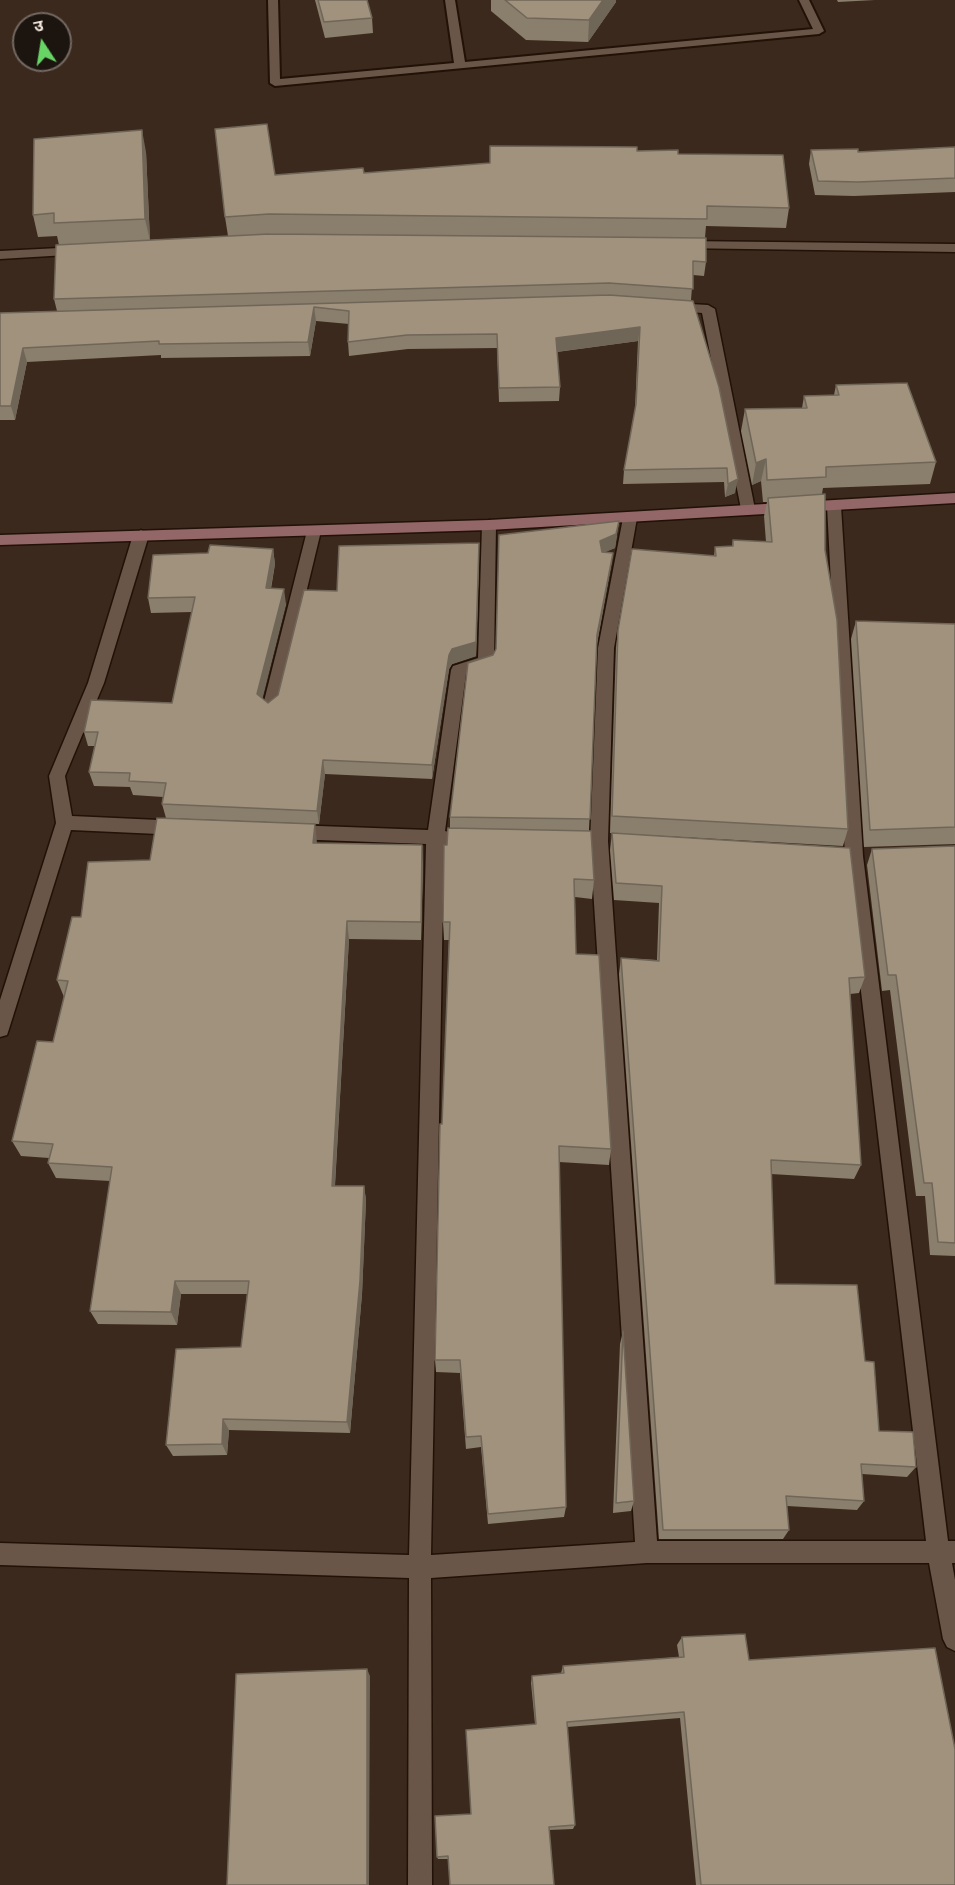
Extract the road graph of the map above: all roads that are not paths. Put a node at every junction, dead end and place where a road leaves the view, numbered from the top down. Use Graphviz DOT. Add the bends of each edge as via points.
graph roads {
  1 [pos="273,0"];
  2 [pos="450,0"];
  3 [pos="804,0"];
  4 [pos="460,65"];
  5 [pos="672,245"];
  6 [pos="955,248"];
  7 [pos="94,250"];
  8 [pos="0,255"];
  9 [pos="663,306"];
  10 [pos="955,498"];
  11 [pos="834,506"];
  12 [pos="748,509"];
  13 [pos="630,518"];
  14 [pos="489,525"];
  15 [pos="314,531"];
  16 [pos="141,535"];
  17 [pos="0,540"];
  18 [pos="270,709"];
  19 [pos="65,823"];
  20 [pos="196,828"];
  21 [pos="280,832"];
  22 [pos="435,838"];
  23 [pos="459,838"];
  24 [pos="576,841"];
  25 [pos="605,841"];
  26 [pos="831,854"];
  27 [pos="876,855"];
  28 [pos="854,856"];
  29 [pos="0,1029"];
  30 [pos="946,1551"];
  31 [pos="647,1552"];
  32 [pos="0,1554"];
  33 [pos="420,1567"];
  34 [pos="955,1639"];
  35 [pos="420,1885"];
  1 -- 4 [label="lane" via="275,83"];
  2 -- 4 [label="lane"];
  3 -- 4 [label="lane" via="819,31"];
  5 -- 6 [label="street"];
  7 -- 8 [label="street"];
  9 -- 12 [label="street" via="708,309"];
  10 -- 11 [label="street"];
  11 -- 12 [label="street"];
  11 -- 28 [label="street"];
  12 -- 13 [label="street"];
  13 -- 14 [label="street"];
  13 -- 25 [label="street" via="606,648"];
  14 -- 15 [label="street"];
  14 -- 22 [label="street" via="486,662 459,670"];
  15 -- 16 [label="street"];
  15 -- 18 [label="street"];
  16 -- 17 [label="street"];
  16 -- 19 [label="street" via="96,683 57,776"];
  19 -- 20 [label="street"];
  19 -- 29 [label="street"];
  21 -- 22 [label="street"];
  22 -- 23 [label="street"];
  22 -- 33 [label="street"];
  24 -- 25 [label="street"];
  25 -- 31 [label="street"];
  26 -- 28 [label="street"];
  27 -- 28 [label="street"];
  28 -- 30 [label="street"];
  30 -- 31 [label="street"];
  30 -- 34 [label="street"];
  31 -- 33 [label="street"];
  32 -- 33 [label="street"];
  33 -- 35 [label="street"];
}
